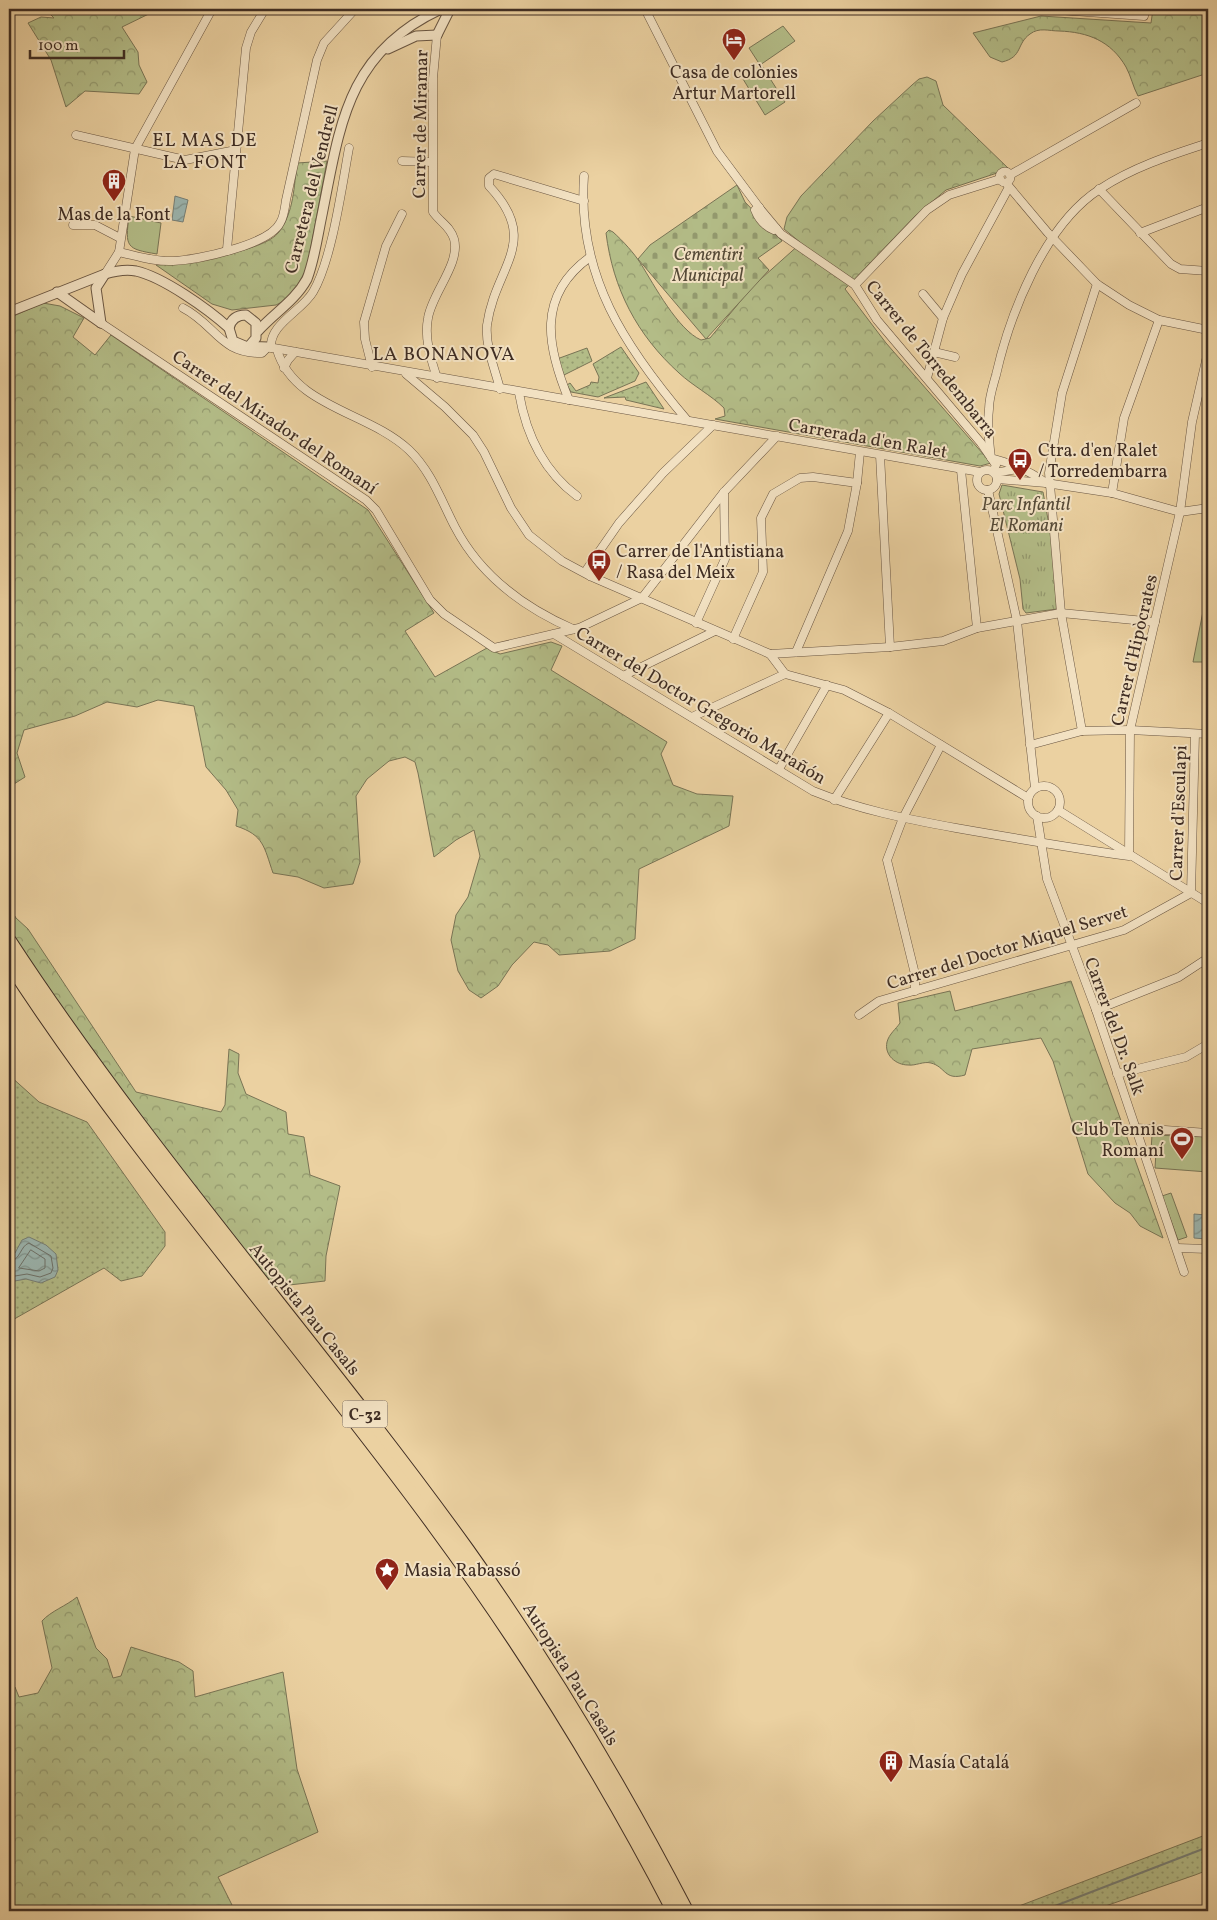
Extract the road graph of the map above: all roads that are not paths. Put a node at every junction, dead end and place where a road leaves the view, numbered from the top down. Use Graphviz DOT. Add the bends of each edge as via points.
graph roads {
  1 [pos="212,9"];
  2 [pos="265,9"];
  3 [pos="355,9"];
  4 [pos="438,9"];
  5 [pos="450,9"];
  6 [pos="645,9"];
  7 [pos="1044,9"];
  8 [pos="1145,12"];
  9 [pos="437,35"];
  10 [pos="380,53"];
  11 [pos="1136,103"];
  12 [pos="76,135"];
  13 [pos="1208,143"];
  14 [pos="349,148"];
  15 [pos="135,149"];
  16 [pos="236,150"];
  17 [pos="402,162"];
  18 [pos="432,162"];
  19 [pos="584,176"];
  20 [pos="1006,181"];
  21 [pos="1099,189"];
  22 [pos="584,201"];
  23 [pos="1208,207"];
  24 [pos="402,214"];
  25 [pos="73,225"];
  26 [pos="1140,233"];
  27 [pos="120,238"];
  28 [pos="1054,239"];
  29 [pos="227,249"];
  30 [pos="119,252"];
  31 [pos="590,257"];
  32 [pos="1208,271"];
  33 [pos="105,274"];
  34 [pos="1097,284"];
  35 [pos="855,285"];
  36 [pos="57,292"];
  37 [pos="922,294"];
  38 [pos="183,308"];
  39 [pos="9,312"];
  40 [pos="211,312"];
  41 [pos="273,314"];
  42 [pos="234,318"];
  43 [pos="943,318"];
  44 [pos="254,320"];
  45 [pos="1159,320"];
  46 [pos="101,323"];
  47 [pos="228,328"];
  48 [pos="1208,330"];
  49 [pos="258,333"];
  50 [pos="250,345"];
  51 [pos="272,348"];
  52 [pos="295,352"];
  53 [pos="934,352"];
  54 [pos="1208,352"];
  55 [pos="955,357"];
  56 [pos="372,367"];
  57 [pos="284,368"];
  58 [pos="404,372"];
  59 [pos="437,378"];
  60 [pos="927,378"];
  61 [pos="500,389"];
  62 [pos="519,392"];
  63 [pos="569,400"];
  64 [pos="688,420"];
  65 [pos="713,425"];
  66 [pos="777,436"];
  67 [pos="860,452"];
  68 [pos="880,455"];
  69 [pos="991,458"];
  70 [pos="1020,469"];
  71 [pos="961,470"];
  72 [pos="995,474"];
  73 [pos="978,475"];
  74 [pos="857,483"];
  75 [pos="1048,483"];
  76 [pos="988,490"];
  77 [pos="724,492"];
  78 [pos="1112,493"];
  79 [pos="577,496"];
  80 [pos="1208,508"];
  81 [pos="1180,512"];
  82 [pos="586,572"];
  83 [pos="642,598"];
  84 [pos="1061,613"];
  85 [pos="1017,621"];
  86 [pos="1155,622"];
  87 [pos="696,623"];
  88 [pos="977,628"];
  89 [pos="573,629"];
  90 [pos="715,631"];
  91 [pos="554,634"];
  92 [pos="733,639"];
  93 [pos="494,648"];
  94 [pos="890,648"];
  95 [pos="796,652"];
  96 [pos="770,654"];
  97 [pos="785,674"];
  98 [pos="623,676"];
  99 [pos="827,685"];
  100 [pos="889,713"];
  101 [pos="692,717"];
  102 [pos="1130,730"];
  103 [pos="1082,732"];
  104 [pos="1195,734"];
  105 [pos="1208,734"];
  106 [pos="941,745"];
  107 [pos="1030,745"];
  108 [pos="779,770"];
  109 [pos="1035,788"];
  110 [pos="1028,798"];
  111 [pos="834,800"];
  112 [pos="1058,810"];
  113 [pos="1037,816"];
  114 [pos="903,818"];
  115 [pos="1043,844"];
  116 [pos="1128,856"];
  117 [pos="1191,894"];
  118 [pos="1208,903"];
  119 [pos="9,941"];
  120 [pos="1071,947"];
  121 [pos="1208,958"];
  122 [pos="9,962"];
  123 [pos="916,991"];
  124 [pos="1096,1010"];
  125 [pos="859,1016"];
  126 [pos="1208,1044"];
  127 [pos="1117,1074"];
  128 [pos="1136,1128"];
  129 [pos="1208,1133"];
  130 [pos="1177,1248"];
  131 [pos="1208,1249"];
  132 [pos="1184,1272"];
  133 [pos="674,1911"];
  134 [pos="686,1911"];
  1 -- 15 [label="street"];
  2 -- 16 [label="street" via="246,48"];
  3 -- 29 [label="street" via="324,43 316,60 280,223 266,237"];
  4 -- 9 [label="street"];
  4 -- 10 [label="street, Carretera del Vendrell" via="398,34"];
  5 -- 9 [label="street"];
  6 -- 35 [label="street, Carrer de Torredembarra" via="713,144 759,207 781,234"];
  7 -- 8 [label="street"];
  9 -- 10 [label="street" via="416,36"];
  9 -- 18 [label="street, Carrer de Miramar"];
  10 -- 41 [label="street, Carretera del Vendrell" via="357,83 347,104 307,280 290,302"];
  11 -- 20 [label="street"];
  12 -- 15 [label="street"];
  13 -- 21 [label="street" via="1142,166"];
  14 -- 51 [label="street" via="320,277 310,299 272,336"];
  15 -- 16 [label="street" via="185,160"];
  15 -- 27 [label="street"];
  16 -- 29 [label="street"];
  17 -- 18 [label="street"];
  18 -- 59 [label="street, Carrer de Miramar" via="433,212 449,228 455,246 452,264 435,294 428,319 430,353"];
  19 -- 22 [label="street"];
  20 -- 28 [label="street"];
  20 -- 35 [label="street" via="949,195 928,210"];
  20 -- 43 [label="street"];
  21 -- 26 [label="street"];
  21 -- 28 [label="street" via="1071,214"];
  22 -- 31 [label="street"];
  22 -- 61 [label="street" via="494,174 489,178 489,186 506,204 515,239 487,326 489,349"];
  23 -- 26 [label="street"];
  24 -- 56 [label="street" via="386,246 364,322"];
  25 -- 27 [label="street" via="95,225"];
  26 -- 32 [label="street" via="1180,269"];
  27 -- 30 [label="street"];
  28 -- 34 [label="street"];
  28 -- 69 [label="street" via="1025,287 1008,329 989,407"];
  29 -- 30 [label="street" via="174,261"];
  30 -- 33 [label="street"];
  31 -- 63 [label="street" via="564,281 551,315 552,353"];
  31 -- 64 [label="street" via="603,294 628,344"];
  33 -- 36 [label="street"];
  33 -- 40 [label="street" via="120,270 151,277"];
  33 -- 46 [label="street" via="96,288"];
  34 -- 45 [label="street"];
  34 -- 75 [label="street" via="1062,393"];
  35 -- 60 [label="street, Carrer de Torredembarra" via="877,320"];
  36 -- 39 [label="street"];
  36 -- 46 [label="street"];
  37 -- 43 [label="street"];
  38 -- 51 [label="street" via="234,350 262,353"];
  40 -- 42 [label="street"];
  40 -- 47 [label="street"];
  41 -- 44 [label="street, Carretera del Vendrell"];
  41 -- 49 [label="street, Carretera del Vendrell"];
  42 -- 44 [label="street" via="246,315"];
  42 -- 47 [label="street"];
  43 -- 53 [label="street"];
  44 -- 49 [label="street"];
  45 -- 48 [label="street"];
  45 -- 78 [label="street" via="1124,418"];
  46 -- 93 [label="street, Carrer del Mirador del Romaní" via="366,500 376,510 430,600 444,614"];
  47 -- 50 [label="street" via="233,341"];
  49 -- 50 [label="street"];
  49 -- 51 [label="street"];
  50 -- 51 [label="street"];
  51 -- 52 [label="street"];
  51 -- 57 [label="street"];
  52 -- 56 [label="street"];
  52 -- 57 [label="street"];
  53 -- 55 [label="street"];
  53 -- 60 [label="street"];
  54 -- 81 [label="street, Carrer d'Hipòcrates" via="1192,422"];
  56 -- 58 [label="street"];
  57 -- 89 [label="street" via="298,385 311,394 390,434 410,450 425,468 469,549 488,572 514,597 545,617"];
  58 -- 59 [label="street"];
  58 -- 82 [label="street" via="473,435 529,536 562,561"];
  59 -- 61 [label="street"];
  60 -- 69 [label="street, Carrer de Torredembarra"];
  61 -- 62 [label="street"];
  62 -- 63 [label="street"];
  62 -- 79 [label="street" via="536,449 561,484"];
  63 -- 64 [label="street"];
  64 -- 65 [label="street"];
  65 -- 66 [label="street"];
  65 -- 82 [label="street" via="662,473 619,523"];
  66 -- 67 [label="street, Carrerada d'en Ralet"];
  66 -- 77 [label="street, Carrerada d'en Ralet"];
  67 -- 68 [label="street, Carrerada d'en Ralet"];
  67 -- 74 [label="street"];
  68 -- 71 [label="street, Carrerada d'en Ralet"];
  68 -- 94 [label="street"];
  69 -- 70 [label="street"];
  69 -- 72 [label="street, Carrer de Torredembarra" via="996,464"];
  70 -- 72 [label="street"];
  70 -- 75 [label="street"];
  71 -- 73 [label="street, Carrerada d'en Ralet"];
  71 -- 88 [label="street"];
  72 -- 73 [label="street" via="986,469"];
  72 -- 75 [label="street"];
  72 -- 76 [label="street" via="994,487"];
  73 -- 76 [label="street" via="978,486"];
  74 -- 92 [label="street" via="800,478 773,494 761,518 763,572"];
  74 -- 95 [label="street" via="842,547"];
  75 -- 78 [label="street"];
  75 -- 84 [label="street"];
  76 -- 85 [label="street"];
  77 -- 83 [label="street, Carrerada d'en Ralet"];
  77 -- 87 [label="street" via="725,559"];
  78 -- 81 [label="street"];
  80 -- 81 [label="street"];
  81 -- 86 [label="street, Carrer d'Hipòcrates"];
  82 -- 83 [label="street"];
  83 -- 87 [label="street"];
  83 -- 89 [label="street, Carrerada d'en Ralet"];
  84 -- 85 [label="street"];
  84 -- 86 [label="street"];
  84 -- 103 [label="street"];
  85 -- 88 [label="street"];
  85 -- 107 [label="street"];
  86 -- 102 [label="street, Carrer d'Hipòcrates"];
  87 -- 90 [label="street"];
  88 -- 94 [label="street" via="943,641"];
  89 -- 91 [label="street, Carrerada d'en Ralet"];
  90 -- 92 [label="street"];
  90 -- 98 [label="street"];
  91 -- 93 [label="street, Carrerada d'en Ralet"];
  91 -- 98 [label="street, Carrer del Doctor Gregorio Marañón"];
  92 -- 96 [label="street"];
  94 -- 95 [label="street"];
  95 -- 96 [label="street"];
  96 -- 97 [label="street"];
  97 -- 99 [label="street"];
  97 -- 101 [label="street"];
  98 -- 101 [label="street, Carrer del Doctor Gregorio Marañón"];
  99 -- 100 [label="street"];
  99 -- 108 [label="street"];
  100 -- 106 [label="street"];
  100 -- 111 [label="street"];
  101 -- 108 [label="street, Carrer del Doctor Gregorio Marañón"];
  102 -- 103 [label="street"];
  102 -- 104 [label="street"];
  102 -- 116 [label="street, Carrer d'Hipòcrates"];
  103 -- 107 [label="street"];
  104 -- 105 [label="street"];
  104 -- 117 [label="street, Carrer d'Esculapi"];
  106 -- 110 [label="street"];
  106 -- 114 [label="street"];
  107 -- 109 [label="street"];
  108 -- 111 [label="street, Carrer del Doctor Gregorio Marañón"];
  109 -- 110 [label="street"];
  109 -- 112 [label="street" via="1046,786 1056,790 1060,801"];
  110 -- 113 [label="street" via="1030,809"];
  111 -- 114 [label="street, Carrer del Doctor Gregorio Marañón"];
  112 -- 113 [label="street" via="1048,818"];
  112 -- 116 [label="street"];
  113 -- 115 [label="street, Carrer del Dr. Salk"];
  114 -- 115 [label="street, Carrer del Doctor Gregorio Marañón"];
  114 -- 123 [label="street" via="887,860 915,974"];
  115 -- 116 [label="street, Carrer del Doctor Gregorio Marañón"];
  115 -- 120 [label="street, Carrer del Dr. Salk" via="1046,879"];
  116 -- 117 [label="street"];
  117 -- 118 [label="street"];
  117 -- 120 [label="street, Carrer del Doctor Miquel Servet" via="1124,930"];
  119 -- 134 [label="highway, Autopista Pau Casals / C-32" via="64,1025 146,1137 360,1408 496,1590 598,1751"];
  120 -- 123 [label="street, Carrer del Doctor Miquel Servet"];
  120 -- 124 [label="street, Carrer del Dr. Salk"];
  121 -- 124 [label="street" via="1179,978"];
  122 -- 133 [label="highway, Autopista Pau Casals / C-32" via="109,1107 397,1476 492,1606 566,1720"];
  123 -- 125 [label="street, Carrer del Doctor Miquel Servet" via="879,1000"];
  124 -- 127 [label="street, Carrer del Dr. Salk"];
  126 -- 127 [label="street" via="1186,1057"];
  127 -- 128 [label="street, Carrer del Dr. Salk"];
  128 -- 129 [label="street"];
  128 -- 130 [label="street, Carrer del Dr. Salk"];
  130 -- 131 [label="street"];
  130 -- 132 [label="street, Carrer del Dr. Salk"];
}
